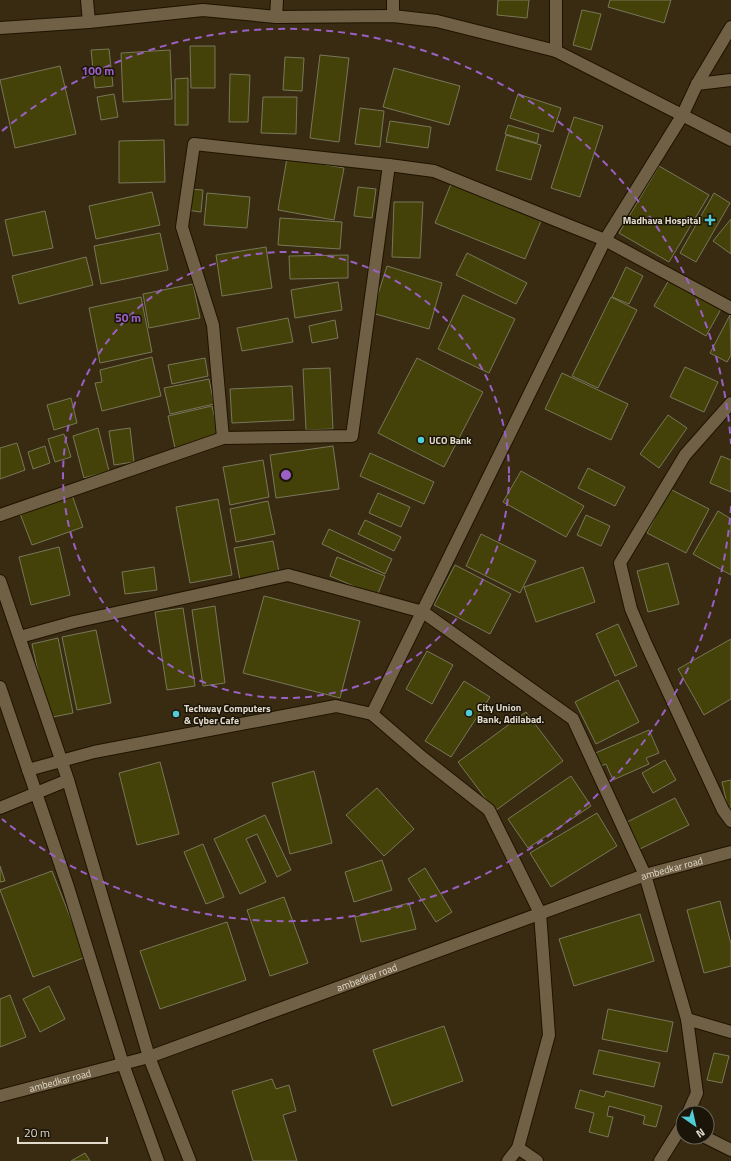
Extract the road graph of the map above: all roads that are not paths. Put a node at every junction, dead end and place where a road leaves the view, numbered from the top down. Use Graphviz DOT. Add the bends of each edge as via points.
graph roads {
  1 [pos="87,0"];
  2 [pos="277,0"];
  3 [pos="393,0"];
  4 [pos="556,0"];
  5 [pos="393,16"];
  6 [pos="276,17"];
  7 [pos="89,22"];
  8 [pos="731,27"];
  9 [pos="0,28"];
  10 [pos="556,51"];
  11 [pos="731,80"];
  12 [pos="697,84"];
  13 [pos="682,116"];
  14 [pos="731,140"];
  15 [pos="389,165"];
  16 [pos="606,240"];
  17 [pos="731,308"];
  18 [pos="731,403"];
  19 [pos="223,438"];
  20 [pos="0,515"];
  21 [pos="0,581"];
  22 [pos="423,612"];
  23 [pos="20,637"];
  24 [pos="0,686"];
  25 [pos="372,714"];
  26 [pos="60,760"];
  27 [pos="28,770"];
  28 [pos="68,780"];
  29 [pos="36,793"];
  30 [pos="0,808"];
  31 [pos="731,822"];
  32 [pos="731,852"];
  33 [pos="645,875"];
  34 [pos="540,913"];
  35 [pos="687,1019"];
  36 [pos="731,1032"];
  37 [pos="149,1057"];
  38 [pos="123,1064"];
  39 [pos="0,1096"];
  40 [pos="691,1105"];
  41 [pos="675,1138"];
  42 [pos="715,1142"];
  43 [pos="518,1148"];
  44 [pos="731,1150"];
  45 [pos="158,1161"];
  46 [pos="190,1161"];
  47 [pos="508,1161"];
  48 [pos="537,1161"];
  49 [pos="660,1161"];
  1 -- 7 [label="street"];
  2 -- 6 [label="street"];
  3 -- 5 [label="street"];
  4 -- 10 [label="street"];
  5 -- 6 [label="street"];
  5 -- 10 [label="street" via="436,21"];
  6 -- 7 [label="street" via="203,10"];
  7 -- 9 [label="street"];
  8 -- 12 [label="street"];
  10 -- 13 [label="street"];
  11 -- 12 [label="street"];
  12 -- 13 [label="street"];
  13 -- 14 [label="street"];
  13 -- 16 [label="street"];
  15 -- 16 [label="street" via="434,171"];
  15 -- 19 [label="street" via="352,436"];
  15 -- 19 [label="street" via="194,144 182,227 213,326"];
  16 -- 17 [label="street"];
  16 -- 22 [label="street"];
  18 -- 31 [label="street" via="685,455 620,562 631,608 657,669"];
  19 -- 20 [label="street"];
  21 -- 23 [label="street"];
  22 -- 23 [label="street" via="288,575 74,622"];
  22 -- 25 [label="street"];
  22 -- 33 [label="street" via="573,719"];
  23 -- 26 [label="street"];
  24 -- 27 [label="street"];
  25 -- 26 [label="street" via="336,706"];
  25 -- 34 [label="street" via="489,810"];
  26 -- 27 [label="street"];
  26 -- 28 [label="street"];
  27 -- 29 [label="street"];
  28 -- 29 [label="street"];
  28 -- 37 [label="street"];
  29 -- 30 [label="street"];
  29 -- 38 [label="street"];
  32 -- 33 [label="street, ambedkar road"];
  33 -- 34 [label="street, ambedkar road"];
  33 -- 35 [label="street"];
  34 -- 37 [label="street, ambedkar road"];
  34 -- 43 [label="street" via="549,1035"];
  35 -- 36 [label="street"];
  35 -- 40 [label="street" via="697,1092"];
  37 -- 38 [label="street, ambedkar road"];
  37 -- 46 [label="street"];
  38 -- 39 [label="street, ambedkar road"];
  38 -- 45 [label="street"];
  41 -- 49 [label="street"];
  42 -- 44 [label="street"];
  43 -- 47 [label="street"];
  43 -- 48 [label="street"];
}
